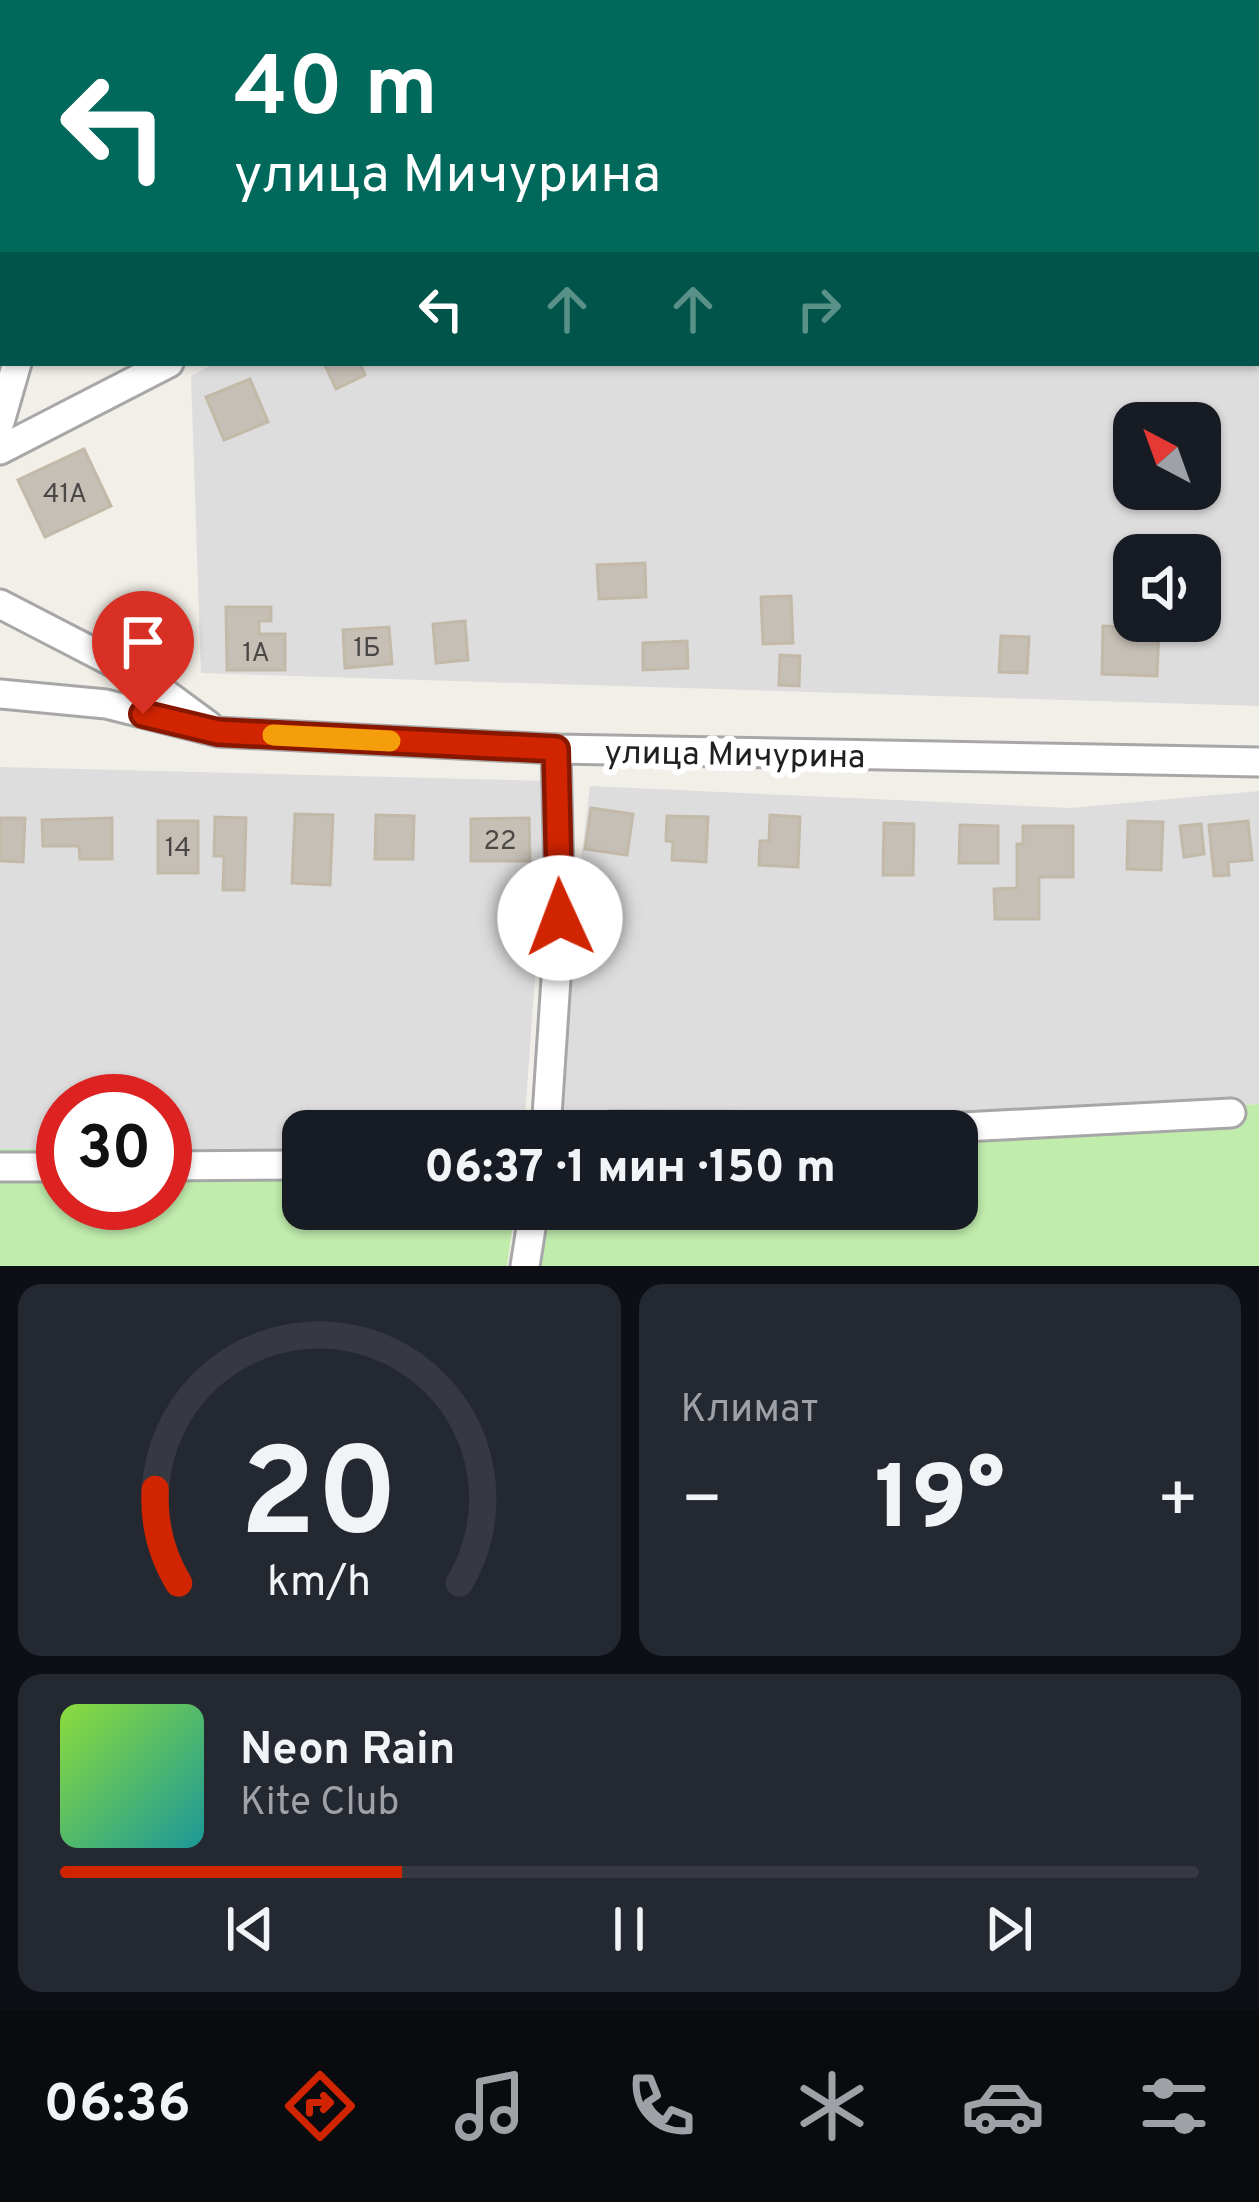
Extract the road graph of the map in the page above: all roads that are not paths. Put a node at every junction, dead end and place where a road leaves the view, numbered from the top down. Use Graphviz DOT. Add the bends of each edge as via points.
graph roads {
  1 [pos="15,366"];
  2 [pos="163,366"];
  3 [pos="0,422"];
  4 [pos="0,450"];
  5 [pos="0,604"];
  6 [pos="0,694"];
  7 [pos="218,732"];
  8 [pos="556,749"];
  9 [pos="1259,762"];
  10 [pos="546,1110"];
  11 [pos="1231,1112"];
  12 [pos="978,1126"];
  13 [pos="282,1165"];
  14 [pos="192,1166"];
  15 [pos="0,1167"];
  16 [pos="36,1167"];
  17 [pos="531,1230"];
  18 [pos="525,1266"];
  1 -- 3 [label="street"];
  2 -- 4 [label="street"];
  5 -- 7 [label="street" via="147,680"];
  6 -- 7 [label="street, улица Мичурина" via="106,704"];
  7 -- 8 [label="street, улица Мичурина"];
  8 -- 9 [label="street, улица Мичурина"];
  8 -- 10 [label="street" via="560,918"];
  11 -- 12 [label="street"];
  13 -- 14 [label="street"];
  15 -- 16 [label="street"];
  17 -- 18 [label="street"];
}
